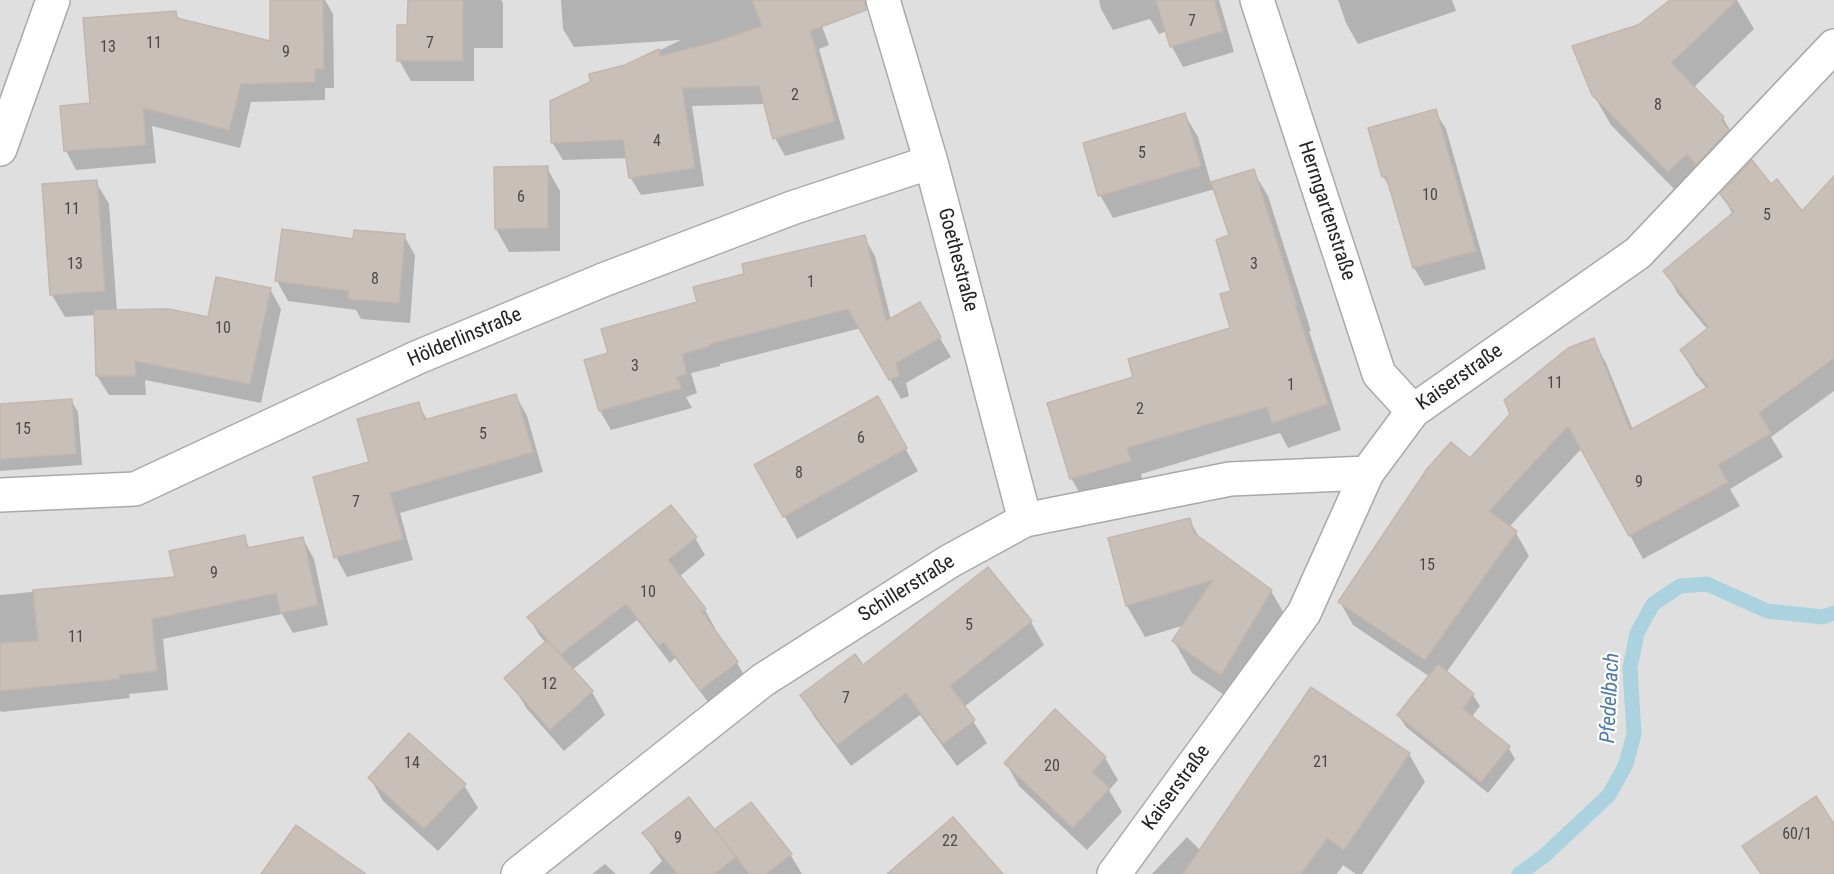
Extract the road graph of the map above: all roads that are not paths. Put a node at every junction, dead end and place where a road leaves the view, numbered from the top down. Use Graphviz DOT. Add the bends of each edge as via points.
graph roads {
  1 [pos="53,0"];
  2 [pos="883,0"];
  3 [pos="1257,0"];
  4 [pos="1834,46"];
  5 [pos="0,148"];
  6 [pos="931,162"];
  7 [pos="1413,411"];
  8 [pos="1367,473"];
  9 [pos="0,495"];
  10 [pos="1025,520"];
  11 [pos="518,874"];
  12 [pos="1114,874"];
  1 -- 5 [label="street"];
  2 -- 6 [label="street, Goethestraße"];
  3 -- 7 [label="street, Herrngartenstraße" via="1379,374"];
  4 -- 7 [label="street, Kaiserstraße" via="1638,253"];
  6 -- 9 [label="street, Hölderlinstraße" via="792,208 603,280 416,358 135,489"];
  6 -- 10 [label="street, Goethestraße"];
  7 -- 8 [label="street, Kaiserstraße"];
  8 -- 10 [label="street, Schillerstraße" via="1230,479"];
  8 -- 12 [label="street, Kaiserstraße" via="1304,613"];
  10 -- 11 [label="street, Schillerstraße" via="950,561 763,680"];
}
